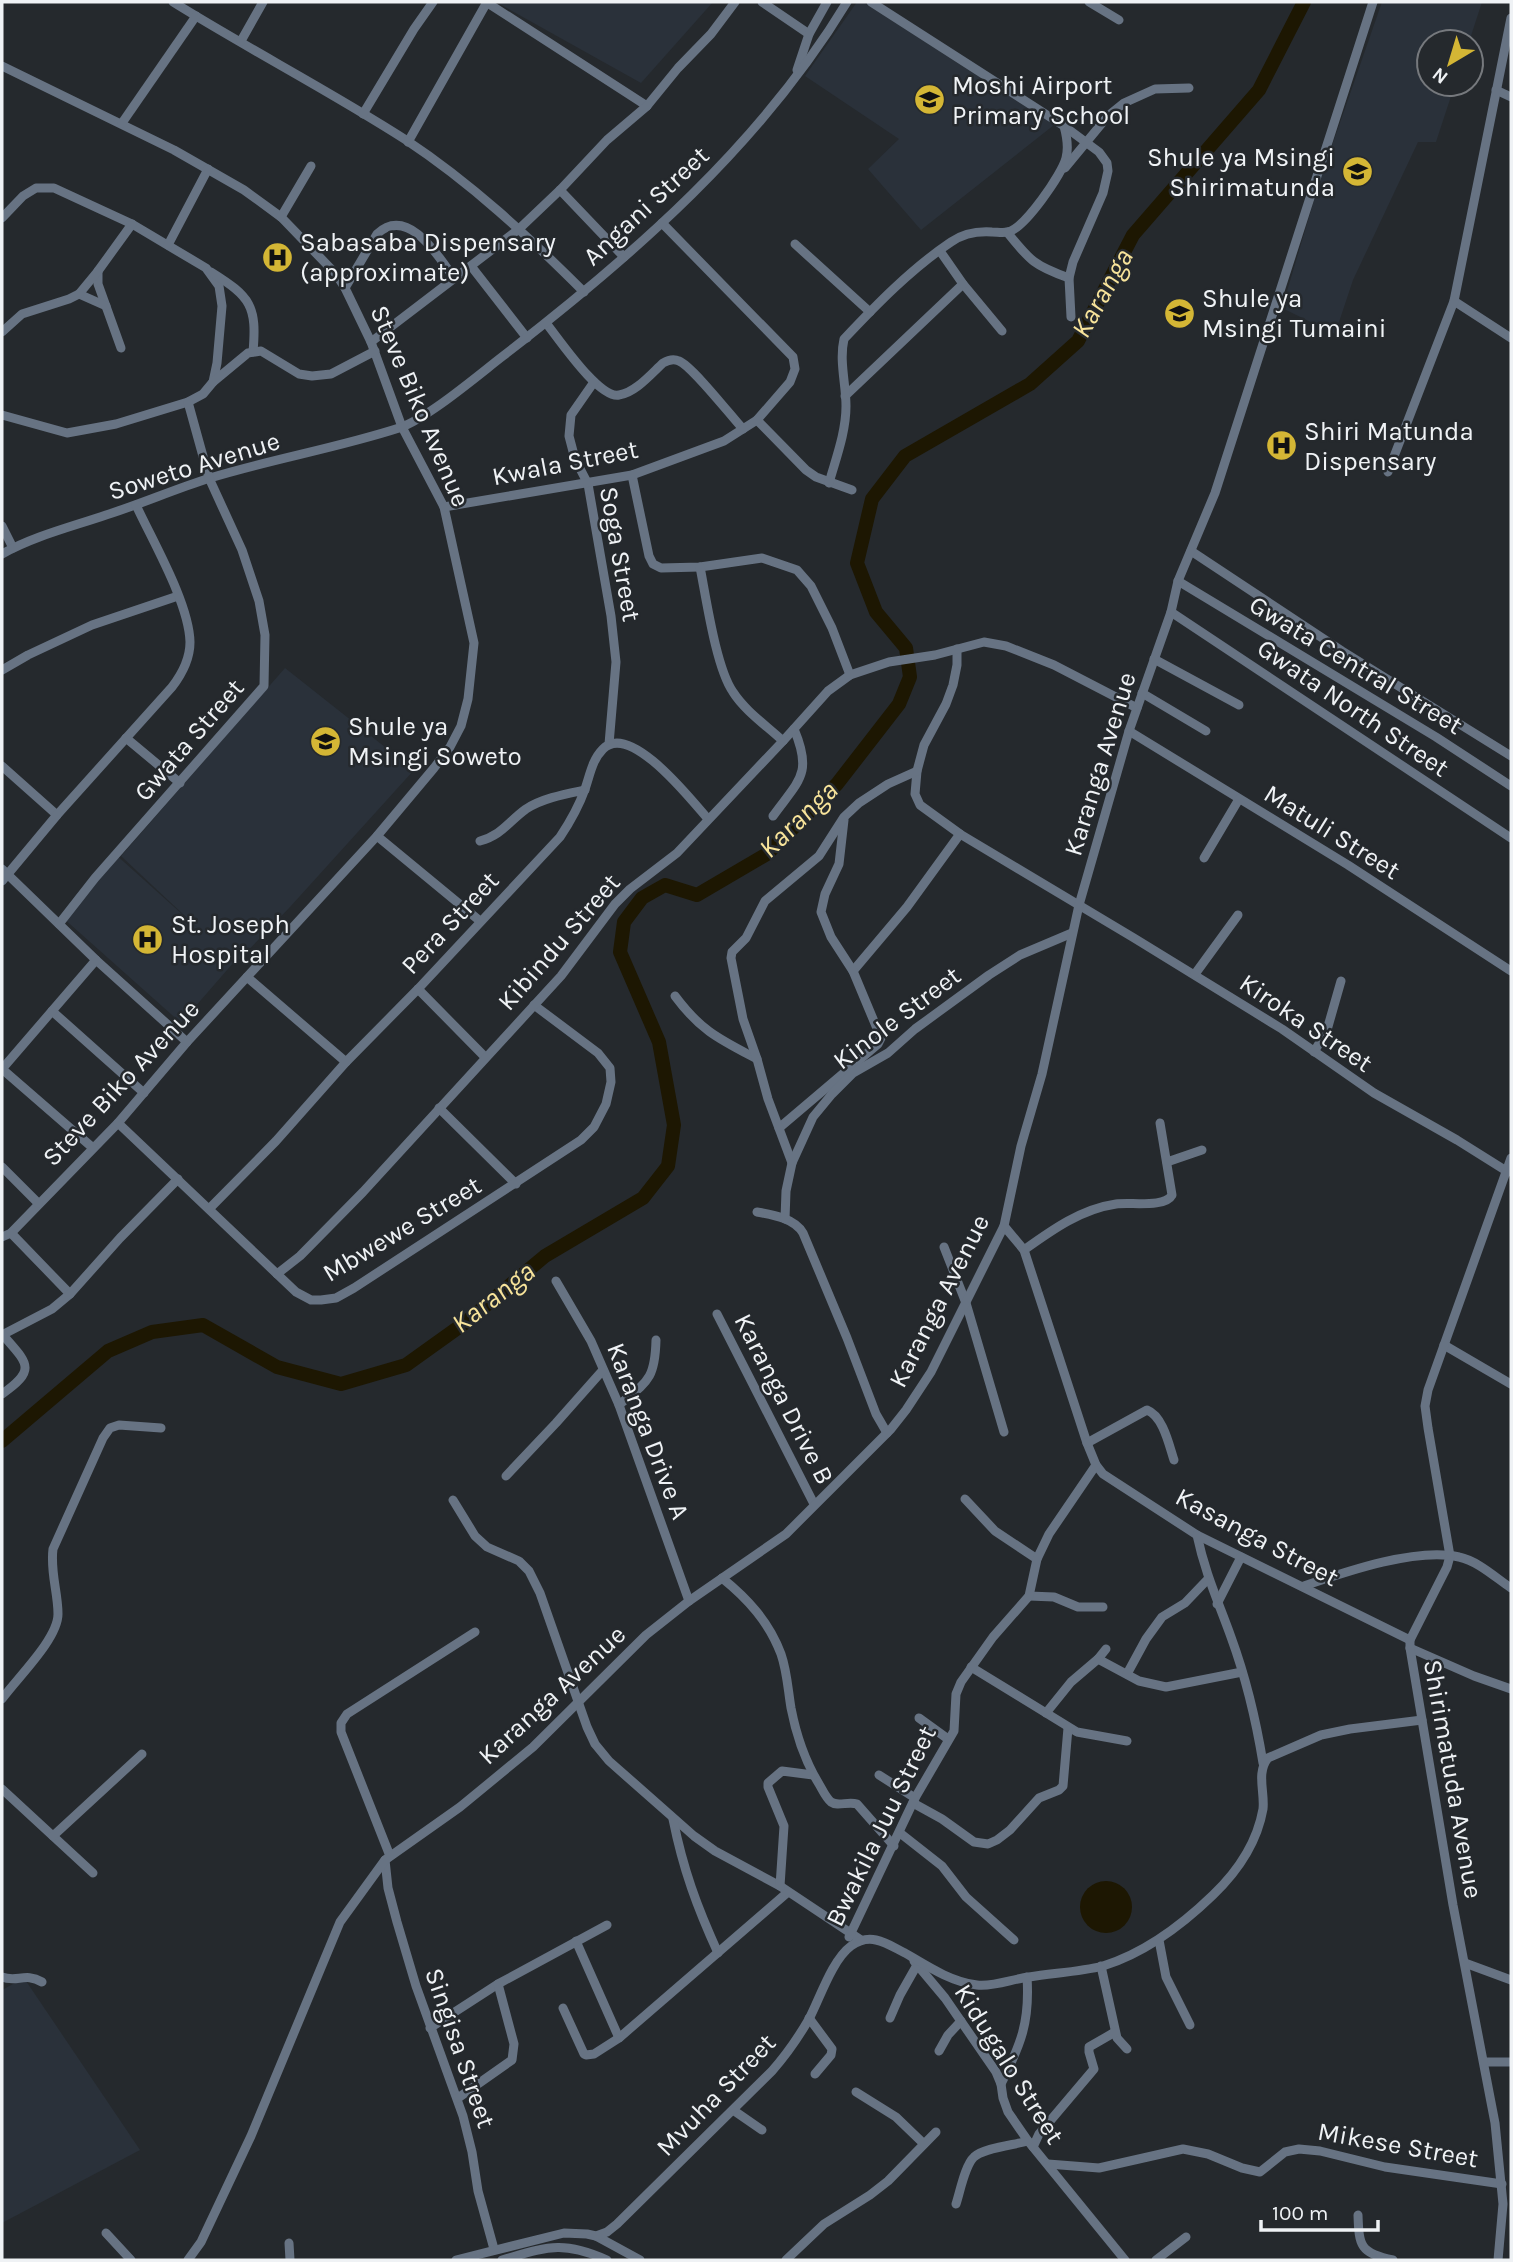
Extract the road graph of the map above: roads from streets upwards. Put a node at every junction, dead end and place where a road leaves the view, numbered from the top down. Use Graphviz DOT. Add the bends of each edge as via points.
graph roads {
  1 [pos="173,2"];
  2 [pos="263,2"];
  3 [pos="433,2"];
  4 [pos="487,2"];
  5 [pos="735,2"];
  6 [pos="762,2"];
  7 [pos="827,2"];
  8 [pos="847,2"];
  9 [pos="871,2"];
  10 [pos="1089,2"];
  11 [pos="1373,2"];
  12 [pos="196,16"];
  13 [pos="1511,18"];
  14 [pos="1119,20"];
  15 [pos="809,34"];
  16 [pos="242,41"];
  17 [pos="2,66"];
  18 [pos="795,79"];
  19 [pos="1189,88"];
  20 [pos="1496,90"];
  21 [pos="1511,97"];
  22 [pos="647,106"];
  23 [pos="363,114"];
  24 [pos="122,123"];
  25 [pos="1064,126"];
  26 [pos="408,142"];
  27 [pos="1087,143"];
  28 [pos="312,166"];
  29 [pos="208,169"];
  30 [pos="1062,171"];
  31 [pos="560,190"];
  32 [pos="2,218"];
  33 [pos="281,218"];
  34 [pos="662,223"];
  35 [pos="132,224"];
  36 [pos="519,229"];
  37 [pos="1007,232"];
  38 [pos="795,244"];
  39 [pos="168,245"];
  40 [pos="940,251"];
  41 [pos="624,257"];
  42 [pos="471,266"];
  43 [pos="206,268"];
  44 [pos="98,271"];
  45 [pos="454,278"];
  46 [pos="1069,278"];
  47 [pos="963,284"];
  48 [pos="345,288"];
  49 [pos="584,292"];
  50 [pos="79,294"];
  51 [pos="1454,301"];
  52 [pos="106,306"];
  53 [pos="870,312"];
  54 [pos="1071,317"];
  55 [pos="546,323"];
  56 [pos="1002,331"];
  57 [pos="2,332"];
  58 [pos="527,338"];
  59 [pos="1511,338"];
  60 [pos="373,346"];
  61 [pos="121,348"];
  62 [pos="253,352"];
  63 [pos="212,382"];
  64 [pos="594,382"];
  65 [pos="845,396"];
  66 [pos="188,402"];
  67 [pos="2,415"];
  68 [pos="757,419"];
  69 [pos="402,427"];
  70 [pos="743,429"];
  71 [pos="1388,472"];
  72 [pos="632,475"];
  73 [pos="209,478"];
  74 [pos="829,482"];
  75 [pos="588,484"];
  76 [pos="852,490"];
  77 [pos="136,505"];
  78 [pos="443,507"];
  79 [pos="2,526"];
  80 [pos="13,548"];
  81 [pos="1191,551"];
  82 [pos="2,554"];
  83 [pos="700,567"];
  84 [pos="1178,581"];
  85 [pos="178,596"];
  86 [pos="1171,612"];
  87 [pos="957,649"];
  88 [pos="1154,659"];
  89 [pos="2,670"];
  90 [pos="850,675"];
  91 [pos="1142,693"];
  92 [pos="1239,705"];
  93 [pos="1136,708"];
  94 [pos="794,729"];
  95 [pos="1129,731"];
  96 [pos="1206,731"];
  97 [pos="126,738"];
  98 [pos="783,741"];
  99 [pos="609,744"];
  100 [pos="1511,756"];
  101 [pos="2,766"];
  102 [pos="917,771"];
  103 [pos="180,783"];
  104 [pos="1511,786"];
  105 [pos="585,790"];
  106 [pos="1239,799"];
  107 [pos="57,815"];
  108 [pos="773,816"];
  109 [pos="844,817"];
  110 [pos="708,819"];
  111 [pos="960,834"];
  112 [pos="377,836"];
  113 [pos="1511,838"];
  114 [pos="480,841"];
  115 [pos="1204,858"];
  116 [pos="4,874"];
  117 [pos="1079,905"];
  118 [pos="1238,915"];
  119 [pos="480,920"];
  120 [pos="59,924"];
  121 [pos="1072,933"];
  122 [pos="96,960"];
  123 [pos="853,971"];
  124 [pos="1511,971"];
  125 [pos="1195,974"];
  126 [pos="247,977"];
  127 [pos="1341,981"];
  128 [pos="418,989"];
  129 [pos="675,996"];
  130 [pos="534,1005"];
  131 [pos="52,1011"];
  132 [pos="187,1042"];
  133 [pos="1314,1052"];
  134 [pos="485,1057"];
  135 [pos="757,1059"];
  136 [pos="346,1062"];
  137 [pos="2,1069"];
  138 [pos="144,1093"];
  139 [pos="439,1108"];
  140 [pos="118,1123"];
  141 [pos="1160,1123"];
  142 [pos="779,1128"];
  143 [pos="93,1148"];
  144 [pos="1202,1150"];
  145 [pos="1511,1158"];
  146 [pos="792,1163"];
  147 [pos="1167,1163"];
  148 [pos="2,1167"];
  149 [pos="1509,1172"];
  150 [pos="178,1179"];
  151 [pos="516,1184"];
  152 [pos="38,1203"];
  153 [pos="210,1208"];
  154 [pos="757,1212"];
  155 [pos="785,1219"];
  156 [pos="1004,1226"];
  157 [pos="6,1235"];
  158 [pos="944,1247"];
  159 [pos="1024,1250"];
  160 [pos="277,1274"];
  161 [pos="556,1281"];
  162 [pos="70,1294"];
  163 [pos="966,1303"];
  164 [pos="717,1314"];
  165 [pos="2,1334"];
  166 [pos="656,1340"];
  167 [pos="1444,1345"];
  168 [pos="603,1370"];
  169 [pos="1511,1384"];
  170 [pos="2,1394"];
  171 [pos="619,1405"];
  172 [pos="161,1429"];
  173 [pos="1004,1432"];
  174 [pos="887,1433"];
  175 [pos="1087,1443"];
  176 [pos="1174,1460"];
  177 [pos="1096,1465"];
  178 [pos="506,1476"];
  179 [pos="965,1499"];
  180 [pos="453,1500"];
  181 [pos="814,1504"];
  182 [pos="1197,1535"];
  183 [pos="1450,1556"];
  184 [pos="1241,1557"];
  185 [pos="1037,1559"];
  186 [pos="722,1578"];
  187 [pos="1208,1579"];
  188 [pos="1304,1586"];
  189 [pos="1511,1587"];
  190 [pos="1028,1596"];
  191 [pos="689,1601"];
  192 [pos="1217,1604"];
  193 [pos="1103,1607"];
  194 [pos="475,1632"];
  195 [pos="1410,1644"];
  196 [pos="1106,1649"];
  197 [pos="1098,1659"];
  198 [pos="971,1667"];
  199 [pos="1242,1672"];
  200 [pos="1127,1674"];
  201 [pos="1511,1689"];
  202 [pos="2,1699"];
  203 [pos="579,1701"];
  204 [pos="1046,1713"];
  205 [pos="919,1718"];
  206 [pos="1422,1720"];
  207 [pos="1068,1728"];
  208 [pos="948,1739"];
  209 [pos="1127,1741"];
  210 [pos="142,1754"];
  211 [pos="1264,1763"];
  212 [pos="813,1775"];
  213 [pos="879,1775"];
  214 [pos="2,1789"];
  215 [pos="914,1800"];
  216 [pos="673,1819"];
  217 [pos="900,1833"];
  218 [pos="53,1836"];
  219 [pos="894,1846"];
  220 [pos="387,1858"];
  221 [pos="93,1873"];
  222 [pos="784,1889"];
  223 [pos="607,1925"];
  224 [pos="851,1934"];
  225 [pos="861,1940"];
  226 [pos="1014,1940"];
  227 [pos="1159,1940"];
  228 [pos="576,1941"];
  229 [pos="718,1953"];
  230 [pos="842,1955"];
  231 [pos="909,1955"];
  232 [pos="1465,1963"];
  233 [pos="917,1965"];
  234 [pos="1101,1966"];
  235 [pos="2,1977"];
  236 [pos="1027,1977"];
  237 [pos="1511,1980"];
  238 [pos="42,1982"];
  239 [pos="498,1984"];
  240 [pos="563,2008"];
  241 [pos="809,2018"];
  242 [pos="890,2018"];
  243 [pos="961,2021"];
  244 [pos="1190,2025"];
  245 [pos="430,2028"];
  246 [pos="1115,2032"];
  247 [pos="619,2039"];
  248 [pos="1127,2049"];
  249 [pos="939,2051"];
  250 [pos="1485,2062"];
  251 [pos="1511,2062"];
  252 [pos="815,2074"];
  253 [pos="1001,2084"];
  254 [pos="856,2092"];
  255 [pos="458,2098"];
  256 [pos="733,2110"];
  257 [pos="762,2130"];
  258 [pos="936,2132"];
  259 [pos="924,2144"];
  260 [pos="1030,2144"];
  261 [pos="1048,2164"];
  262 [pos="1502,2184"];
  263 [pos="956,2204"];
  264 [pos="1507,2205"];
  265 [pos="1358,2215"];
  266 [pos="106,2233"];
  267 [pos="596,2236"];
  268 [pos="1186,2237"];
  269 [pos="289,2244"];
  270 [pos="494,2249"];
  271 [pos="131,2260"];
  272 [pos="190,2260"];
  273 [pos="290,2260"];
  274 [pos="456,2260"];
  275 [pos="502,2260"];
  276 [pos="607,2260"];
  277 [pos="640,2260"];
  278 [pos="786,2260"];
  279 [pos="1125,2260"];
  280 [pos="1156,2260"];
  281 [pos="1393,2260"];
  282 [pos="1499,2260"];
  1 -- 12 [label="street"];
  2 -- 16 [label="street"];
  3 -- 23 [label="street"];
  4 -- 22 [label="street"];
  4 -- 26 [label="street"];
  5 -- 22 [label="street"];
  6 -- 15 [label="street"];
  7 -- 15 [label="street"];
  8 -- 18 [label="street, Angani Street"];
  9 -- 25 [label="street"];
  10 -- 14 [label="street"];
  11 -- 81 [label="street, Karanga Avenue" via="1215,493"];
  12 -- 16 [label="street"];
  12 -- 24 [label="street"];
  13 -- 20 [label="street"];
  15 -- 18 [label="street"];
  16 -- 23 [label="street"];
  17 -- 24 [label="street, Steve Biko Avenue"];
  18 -- 34 [label="street, Angani Street" via="742,143"];
  19 -- 27 [label="street" via="1155,89 1124,103"];
  20 -- 21 [label="street"];
  20 -- 51 [label="street"];
  22 -- 31 [label="street"];
  23 -- 26 [label="street"];
  24 -- 29 [label="street, Steve Biko Avenue"];
  25 -- 27 [label="street"];
  25 -- 30 [label="street" via="1068,139"];
  26 -- 36 [label="street"];
  27 -- 30 [label="street"];
  27 -- 46 [label="street" via="1099,152 1108,171"];
  28 -- 33 [label="street"];
  29 -- 33 [label="street, Steve Biko Avenue"];
  29 -- 39 [label="street"];
  30 -- 37 [label="street" via="1027,218"];
  31 -- 36 [label="street"];
  31 -- 41 [label="street"];
  32 -- 35 [label="street" via="36,188 54,188"];
  33 -- 48 [label="street, Steve Biko Avenue"];
  34 -- 41 [label="street, Angani Street"];
  34 -- 68 [label="street, Kwala Street" via="793,357 790,382"];
  35 -- 39 [label="street"];
  35 -- 44 [label="street"];
  36 -- 42 [label="street"];
  36 -- 49 [label="street"];
  37 -- 40 [label="street" via="963,235"];
  37 -- 46 [label="street" via="1042,268"];
  38 -- 53 [label="street"];
  39 -- 43 [label="street"];
  40 -- 47 [label="street"];
  40 -- 53 [label="street"];
  41 -- 49 [label="street, Angani Street"];
  42 -- 45 [label="street"];
  42 -- 58 [label="street"];
  43 -- 62 [label="street" via="229,283 250,306"];
  43 -- 63 [label="street" via="219,286 222,306"];
  44 -- 50 [label="street"];
  44 -- 52 [label="street"];
  45 -- 48 [label="street" via="421,236 392,226 377,234"];
  45 -- 60 [label="street"];
  46 -- 54 [label="street"];
  47 -- 56 [label="street"];
  47 -- 65 [label="street"];
  48 -- 60 [label="street, Steve Biko Avenue"];
  49 -- 55 [label="street, Angani Street"];
  50 -- 52 [label="street"];
  50 -- 57 [label="street" via="22,314"];
  51 -- 59 [label="street"];
  51 -- 71 [label="street"];
  52 -- 61 [label="street"];
  53 -- 65 [label="street" via="844,339"];
  55 -- 58 [label="street, Angani Street"];
  55 -- 64 [label="street"];
  58 -- 69 [label="street, Angani Street"];
  60 -- 62 [label="street" via="331,374 312,376 261,351"];
  60 -- 69 [label="street, Steve Biko Avenue"];
  62 -- 63 [label="street"];
  63 -- 66 [label="street"];
  64 -- 70 [label="street" via="616,396 628,392 663,363 678,360"];
  64 -- 75 [label="street, Soga Street" via="571,415 569,436"];
  65 -- 74 [label="street" via="843,436"];
  66 -- 67 [label="street" via="68,433"];
  66 -- 73 [label="street, Gwata Street"];
  68 -- 70 [label="street, Kwala Street"];
  68 -- 74 [label="street" via="806,470"];
  69 -- 73 [label="street, Soweto Avenue"];
  69 -- 78 [label="street, Steve Biko Avenue"];
  70 -- 72 [label="street, Kwala Street" via="724,441"];
  72 -- 75 [label="street, Kwala Street"];
  72 -- 83 [label="street" via="653,564"];
  73 -- 77 [label="street, Soweto Avenue"];
  73 -- 103 [label="street, Gwata Street" via="259,601 265,635 264,686"];
  74 -- 76 [label="street"];
  75 -- 78 [label="street, Kwala Street"];
  75 -- 99 [label="street, Soga Street" via="616,662"];
  77 -- 80 [label="street, Soweto Avenue"];
  77 -- 85 [label="street"];
  78 -- 112 [label="street, Steve Biko Avenue" via="474,643 468,699 450,747"];
  79 -- 80 [label="street"];
  80 -- 82 [label="street, Soweto Avenue"];
  81 -- 84 [label="street, Karanga Avenue"];
  81 -- 100 [label="street"];
  83 -- 90 [label="street" via="762,558 797,570 811,586"];
  83 -- 98 [label="street" via="732,691"];
  84 -- 86 [label="street, Karanga Avenue"];
  84 -- 104 [label="street, Gwata Central Street"];
  85 -- 89 [label="street" via="92,625"];
  85 -- 97 [label="street" via="190,644 184,669"];
  86 -- 88 [label="street, Karanga Avenue"];
  86 -- 113 [label="street, Gwata North Street"];
  87 -- 90 [label="street, Kibindu Street"];
  87 -- 93 [label="street" via="984,642 1006,646 1054,665"];
  87 -- 102 [label="street" via="953,685"];
  88 -- 91 [label="street, Karanga Avenue"];
  88 -- 92 [label="street"];
  90 -- 94 [label="street, Kibindu Street" via="828,691"];
  91 -- 93 [label="street, Karanga Avenue"];
  91 -- 96 [label="street"];
  93 -- 95 [label="street, Karanga Avenue"];
  94 -- 98 [label="street, Kibindu Street"];
  94 -- 108 [label="street" via="804,760 802,770"];
  95 -- 106 [label="street, Matuli Street"];
  95 -- 117 [label="street, Karanga Avenue"];
  97 -- 103 [label="street"];
  97 -- 107 [label="street"];
  98 -- 110 [label="street, Kibindu Street"];
  99 -- 105 [label="street, Pera Street" via="592,765"];
  99 -- 110 [label="street" via="637,749 653,760"];
  101 -- 107 [label="street"];
  102 -- 109 [label="street" via="888,784"];
  102 -- 111 [label="street, Kiroka Street" via="915,794 920,805"];
  103 -- 120 [label="street, Gwata Street"];
  105 -- 114 [label="street" via="544,800 498,834"];
  105 -- 119 [label="street, Pera Street" via="560,837"];
  106 -- 115 [label="street"];
  106 -- 124 [label="street, Matuli Street"];
  107 -- 116 [label="street"];
  109 -- 123 [label="street" via="839,864 821,912"];
  109 -- 135 [label="street" via="819,856 765,901 746,938 732,951 743,1019"];
  110 -- 130 [label="street, Kibindu Street" via="677,853 615,904"];
  111 -- 117 [label="street, Kiroka Street"];
  111 -- 123 [label="street"];
  112 -- 119 [label="street"];
  112 -- 126 [label="street, Steve Biko Avenue"];
  116 -- 120 [label="street"];
  117 -- 121 [label="street, Karanga Avenue"];
  117 -- 125 [label="street, Kiroka Street"];
  118 -- 125 [label="street"];
  119 -- 128 [label="street, Pera Street"];
  120 -- 122 [label="street"];
  121 -- 146 [label="street, Kinole Street" via="1020,955 888,1053 853,1073 813,1117"];
  121 -- 156 [label="street, Karanga Avenue"];
  122 -- 131 [label="street"];
  122 -- 132 [label="street"];
  123 -- 142 [label="street" via="881,1038"];
  125 -- 133 [label="street, Kiroka Street"];
  126 -- 132 [label="street, Steve Biko Avenue"];
  126 -- 136 [label="street"];
  127 -- 133 [label="street" via="1327,1030"];
  128 -- 134 [label="street"];
  128 -- 136 [label="street, Pera Street"];
  129 -- 135 [label="street" via="696,1023"];
  130 -- 134 [label="street, Kibindu Street"];
  130 -- 151 [label="street, Mbwewe Street" via="598,1053 610,1068 611,1083 594,1127"];
  131 -- 137 [label="street"];
  131 -- 138 [label="street"];
  132 -- 138 [label="street, Steve Biko Avenue"];
  133 -- 149 [label="street, Kiroka Street"];
  134 -- 139 [label="street, Kibindu Street"];
  135 -- 142 [label="street"];
  136 -- 153 [label="street, Pera Street"];
  137 -- 143 [label="street"];
  138 -- 140 [label="street, Steve Biko Avenue"];
  139 -- 151 [label="street"];
  139 -- 160 [label="street, Kibindu Street" via="363,1192"];
  140 -- 143 [label="street, Steve Biko Avenue"];
  140 -- 150 [label="street, Mbwewe Street"];
  141 -- 147 [label="street"];
  142 -- 146 [label="street"];
  143 -- 152 [label="street, Steve Biko Avenue"];
  144 -- 147 [label="street"];
  145 -- 149 [label="street"];
  146 -- 155 [label="street, Kinole Street"];
  147 -- 159 [label="street" via="1170,1199 1085,1212"];
  148 -- 152 [label="street"];
  149 -- 167 [label="street"];
  150 -- 153 [label="street, Mbwewe Street"];
  150 -- 162 [label="street"];
  151 -- 160 [label="street, Mbwewe Street" via="336,1298 311,1300"];
  152 -- 157 [label="street, Steve Biko Avenue"];
  153 -- 160 [label="street, Mbwewe Street"];
  154 -- 155 [label="street"];
  155 -- 174 [label="street" via="803,1233"];
  156 -- 159 [label="street, Kasanga Street"];
  156 -- 163 [label="street, Karanga Avenue"];
  157 -- 162 [label="street"];
  158 -- 163 [label="street"];
  159 -- 175 [label="street, Kasanga Street"];
  161 -- 168 [label="street, Karanga Drive A"];
  162 -- 165 [label="street" via="52,1310"];
  163 -- 173 [label="street"];
  163 -- 174 [label="street, Karanga Avenue" via="931,1372"];
  164 -- 181 [label="street, Karanga Drive B"];
  165 -- 170 [label="street" via="21,1356 26,1371"];
  166 -- 171 [label="street" via="656,1365 650,1377"];
  167 -- 169 [label="street"];
  167 -- 183 [label="street" via="1425,1406"];
  168 -- 171 [label="street, Karanga Drive A"];
  168 -- 178 [label="street"];
  171 -- 191 [label="street, Karanga Drive A"];
  172 -- 202 [label="street" via="119,1425 103,1438 53,1549 55,1631"];
  174 -- 181 [label="street, Karanga Avenue"];
  175 -- 176 [label="street" via="1147,1410 1160,1422"];
  175 -- 177 [label="street, Kasanga Street"];
  177 -- 182 [label="street, Kasanga Street" via="1115,1483"];
  177 -- 185 [label="street, Bwakila Juu Street"];
  179 -- 185 [label="street" via="995,1531"];
  180 -- 203 [label="street" via="475,1536 529,1571"];
  181 -- 186 [label="street, Karanga Avenue" via="786,1534"];
  182 -- 184 [label="street, Kasanga Street"];
  182 -- 187 [label="street"];
  183 -- 188 [label="street" via="1387,1562"];
  183 -- 189 [label="street" via="1465,1559"];
  183 -- 195 [label="street, Shirimatuda Avenue"];
  184 -- 188 [label="street, Kasanga Street"];
  184 -- 192 [label="street"];
  185 -- 190 [label="street, Bwakila Juu Street"];
  186 -- 191 [label="street, Karanga Avenue"];
  186 -- 212 [label="street" via="750,1601 774,1640 785,1670 797,1735"];
  187 -- 192 [label="street"];
  187 -- 200 [label="street" via="1185,1604 1162,1617"];
  188 -- 195 [label="street, Kasanga Street"];
  190 -- 193 [label="street" via="1054,1597 1078,1607"];
  190 -- 198 [label="street, Bwakila Juu Street"];
  191 -- 203 [label="street, Karanga Avenue" via="646,1635"];
  192 -- 199 [label="street"];
  194 -- 220 [label="street, Singisa Street" via="347,1714 341,1723"];
  195 -- 201 [label="street, Kasanga Street"];
  195 -- 206 [label="street, Shirimatuda Avenue"];
  196 -- 197 [label="street"];
  197 -- 200 [label="street"];
  197 -- 204 [label="street"];
  198 -- 204 [label="street"];
  198 -- 208 [label="street, Bwakila Juu Street" via="956,1694 954,1731"];
  199 -- 200 [label="street" via="1166,1687"];
  199 -- 211 [label="street"];
  203 -- 216 [label="street" via="595,1744"];
  203 -- 220 [label="street, Karanga Avenue" via="533,1747 460,1807"];
  204 -- 207 [label="street"];
  205 -- 208 [label="street"];
  206 -- 211 [label="street" via="1321,1735"];
  206 -- 232 [label="street, Shirimatuda Avenue"];
  207 -- 209 [label="street"];
  207 -- 215 [label="street" via="1063,1786 1039,1798 998,1840 974,1842"];
  208 -- 215 [label="street, Bwakila Juu Street"];
  210 -- 218 [label="street"];
  211 -- 227 [label="street" via="1264,1806 1250,1848 1213,1896"];
  212 -- 219 [label="street" via="829,1801 857,1804"];
  212 -- 222 [label="street" via="782,1771 768,1783 784,1826"];
  213 -- 215 [label="street"];
  214 -- 218 [label="street"];
  215 -- 217 [label="street, Bwakila Juu Street"];
  216 -- 222 [label="street" via="715,1851"];
  216 -- 229 [label="street" via="690,1888"];
  217 -- 219 [label="street, Bwakila Juu Street"];
  217 -- 226 [label="street" via="942,1866 974,1905"];
  218 -- 221 [label="street"];
  219 -- 224 [label="street, Bwakila Juu Street"];
  220 -- 245 [label="street, Singisa Street" via="388,1888"];
  220 -- 272 [label="street, Karanga Avenue" via="340,1922 251,2136"];
  222 -- 224 [label="street"];
  222 -- 229 [label="street"];
  223 -- 228 [label="street"];
  224 -- 225 [label="street"];
  224 -- 230 [label="street, Bwakila Juu Street"];
  225 -- 230 [label="street, Mvuha Street"];
  225 -- 231 [label="street" via="887,1943"];
  227 -- 234 [label="street"];
  227 -- 244 [label="street" via="1166,1977"];
  228 -- 239 [label="street"];
  228 -- 247 [label="street"];
  229 -- 247 [label="street"];
  230 -- 241 [label="street, Mvuha Street"];
  231 -- 233 [label="street, Kidugalo Street"];
  231 -- 236 [label="street" via="957,1981 975,1985"];
  232 -- 237 [label="street"];
  232 -- 250 [label="street, Shirimatuda Avenue"];
  233 -- 242 [label="street"];
  233 -- 243 [label="street, Kidugalo Street"];
  234 -- 236 [label="street"];
  234 -- 246 [label="street"];
  235 -- 238 [label="street" via="28,1976"];
  236 -- 253 [label="street" via="1025,2025"];
  239 -- 245 [label="street"];
  239 -- 255 [label="street" via="514,2044 512,2060"];
  240 -- 247 [label="street" via="586,2055"];
  241 -- 252 [label="street" via="832,2049"];
  241 -- 256 [label="street, Mvuha Street" via="787,2054"];
  243 -- 249 [label="street"];
  243 -- 253 [label="street, Kidugalo Street"];
  245 -- 255 [label="street, Singisa Street"];
  246 -- 248 [label="street"];
  246 -- 260 [label="street" via="1090,2048 1094,2069"];
  250 -- 251 [label="street"];
  250 -- 262 [label="street, Shirimatuda Avenue"];
  253 -- 260 [label="street, Kidugalo Street" via="1008,2112"];
  254 -- 259 [label="street" via="896,2117"];
  255 -- 270 [label="street, Singisa Street"];
  256 -- 257 [label="street"];
  256 -- 267 [label="street, Mvuha Street" via="617,2224"];
  258 -- 259 [label="street"];
  259 -- 278 [label="street" via="888,2181 824,2224"];
  260 -- 261 [label="street, Kidugalo Street"];
  260 -- 263 [label="street" via="975,2155"];
  261 -- 262 [label="street, Mikese Street" via="1099,2168 1183,2149 1260,2172 1286,2152 1300,2149"];
  261 -- 279 [label="street, Kidugalo Street"];
  262 -- 264 [label="street, Shirimatuda Avenue"];
  264 -- 282 [label="street, Shirimatuda Avenue"];
  265 -- 281 [label="street" via="1359,2242 1365,2250"];
  266 -- 271 [label="street"];
  267 -- 270 [label="street" via="564,2233"];
  267 -- 277 [label="street"];
  268 -- 280 [label="street"];
  269 -- 273 [label="street"];
  270 -- 274 [label="street"];
  275 -- 276 [label="street" via="564,2247"];
}
